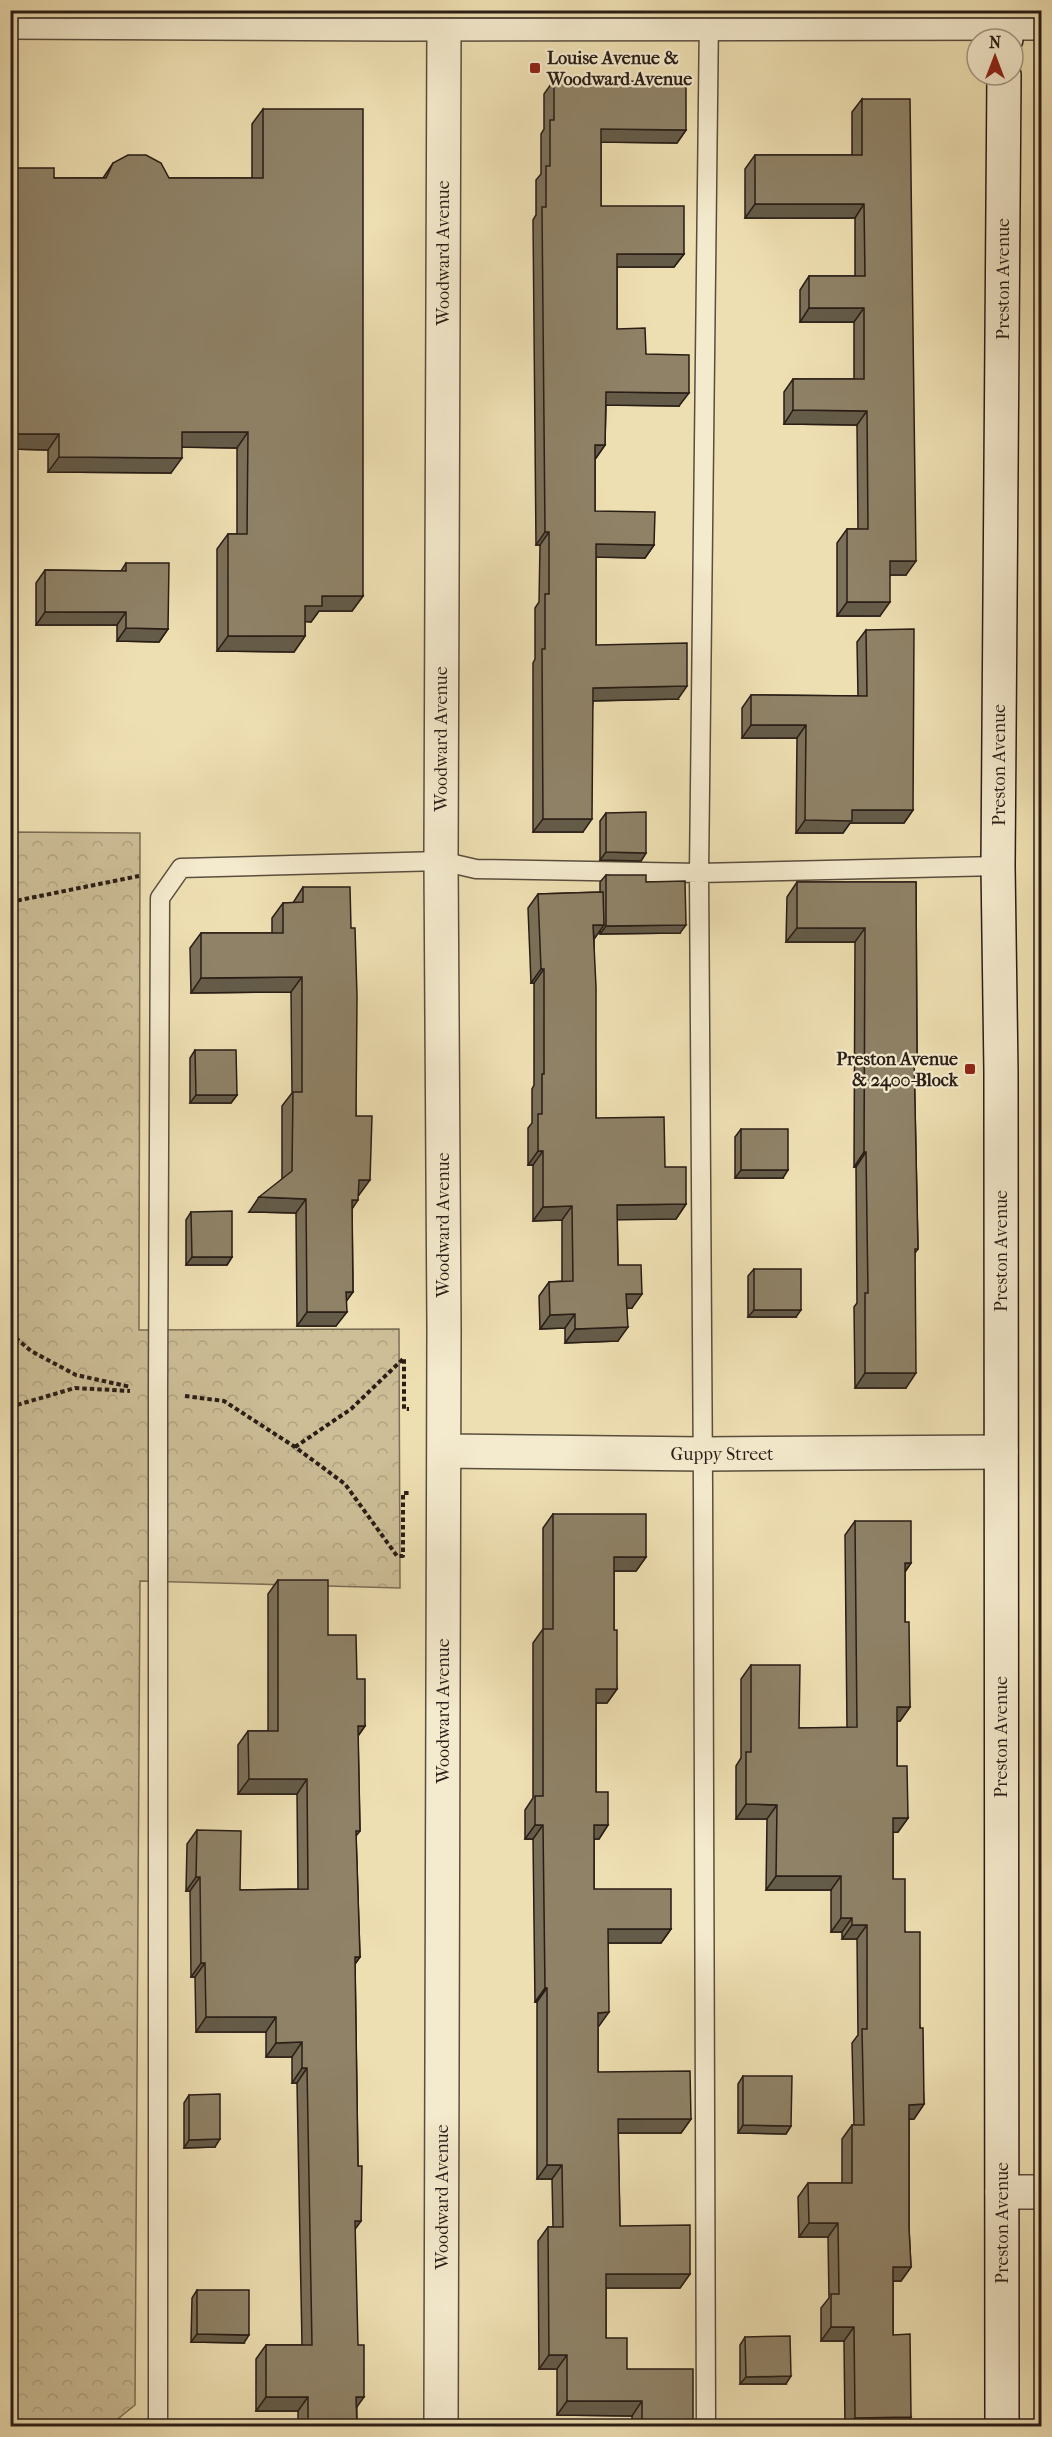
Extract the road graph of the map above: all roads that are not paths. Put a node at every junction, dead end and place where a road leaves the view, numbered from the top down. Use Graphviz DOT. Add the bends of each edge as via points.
graph roads {
  1 [pos="710,17"];
  2 [pos="10,22"];
  3 [pos="1041,23"];
  4 [pos="444,24"];
  5 [pos="1007,24"];
  6 [pos="1004,87"];
  7 [pos="441,861"];
  8 [pos="998,866"];
  9 [pos="699,873"];
  10 [pos="444,1451"];
  11 [pos="1001,1452"];
  12 [pos="703,1454"];
  13 [pos="1002,2192"];
  14 [pos="1041,2192"];
  15 [pos="158,2427"];
  16 [pos="441,2427"];
  17 [pos="706,2427"];
  18 [pos="1002,2427"];
  1 -- 4 [label="street"];
  1 -- 5 [label="street"];
  1 -- 9 [label="lane"];
  2 -- 4 [label="street"];
  3 -- 5 [label="street"];
  4 -- 7 [label="street, Woodward Avenue"];
  6 -- 8 [label="street, Preston Avenue"];
  7 -- 9 [label="lane" via="476,869"];
  7 -- 10 [label="street, Woodward Avenue"];
  7 -- 15 [label="lane" via="181,868 160,898"];
  8 -- 9 [label="lane"];
  8 -- 11 [label="street, Preston Avenue"];
  9 -- 12 [label="lane"];
  10 -- 12 [label="street, Guppy Street"];
  10 -- 16 [label="street, Woodward Avenue"];
  11 -- 12 [label="street, Guppy Street"];
  11 -- 13 [label="street, Preston Avenue"];
  12 -- 17 [label="lane"];
  13 -- 14 [label="street"];
  13 -- 18 [label="street, Preston Avenue"];
}
